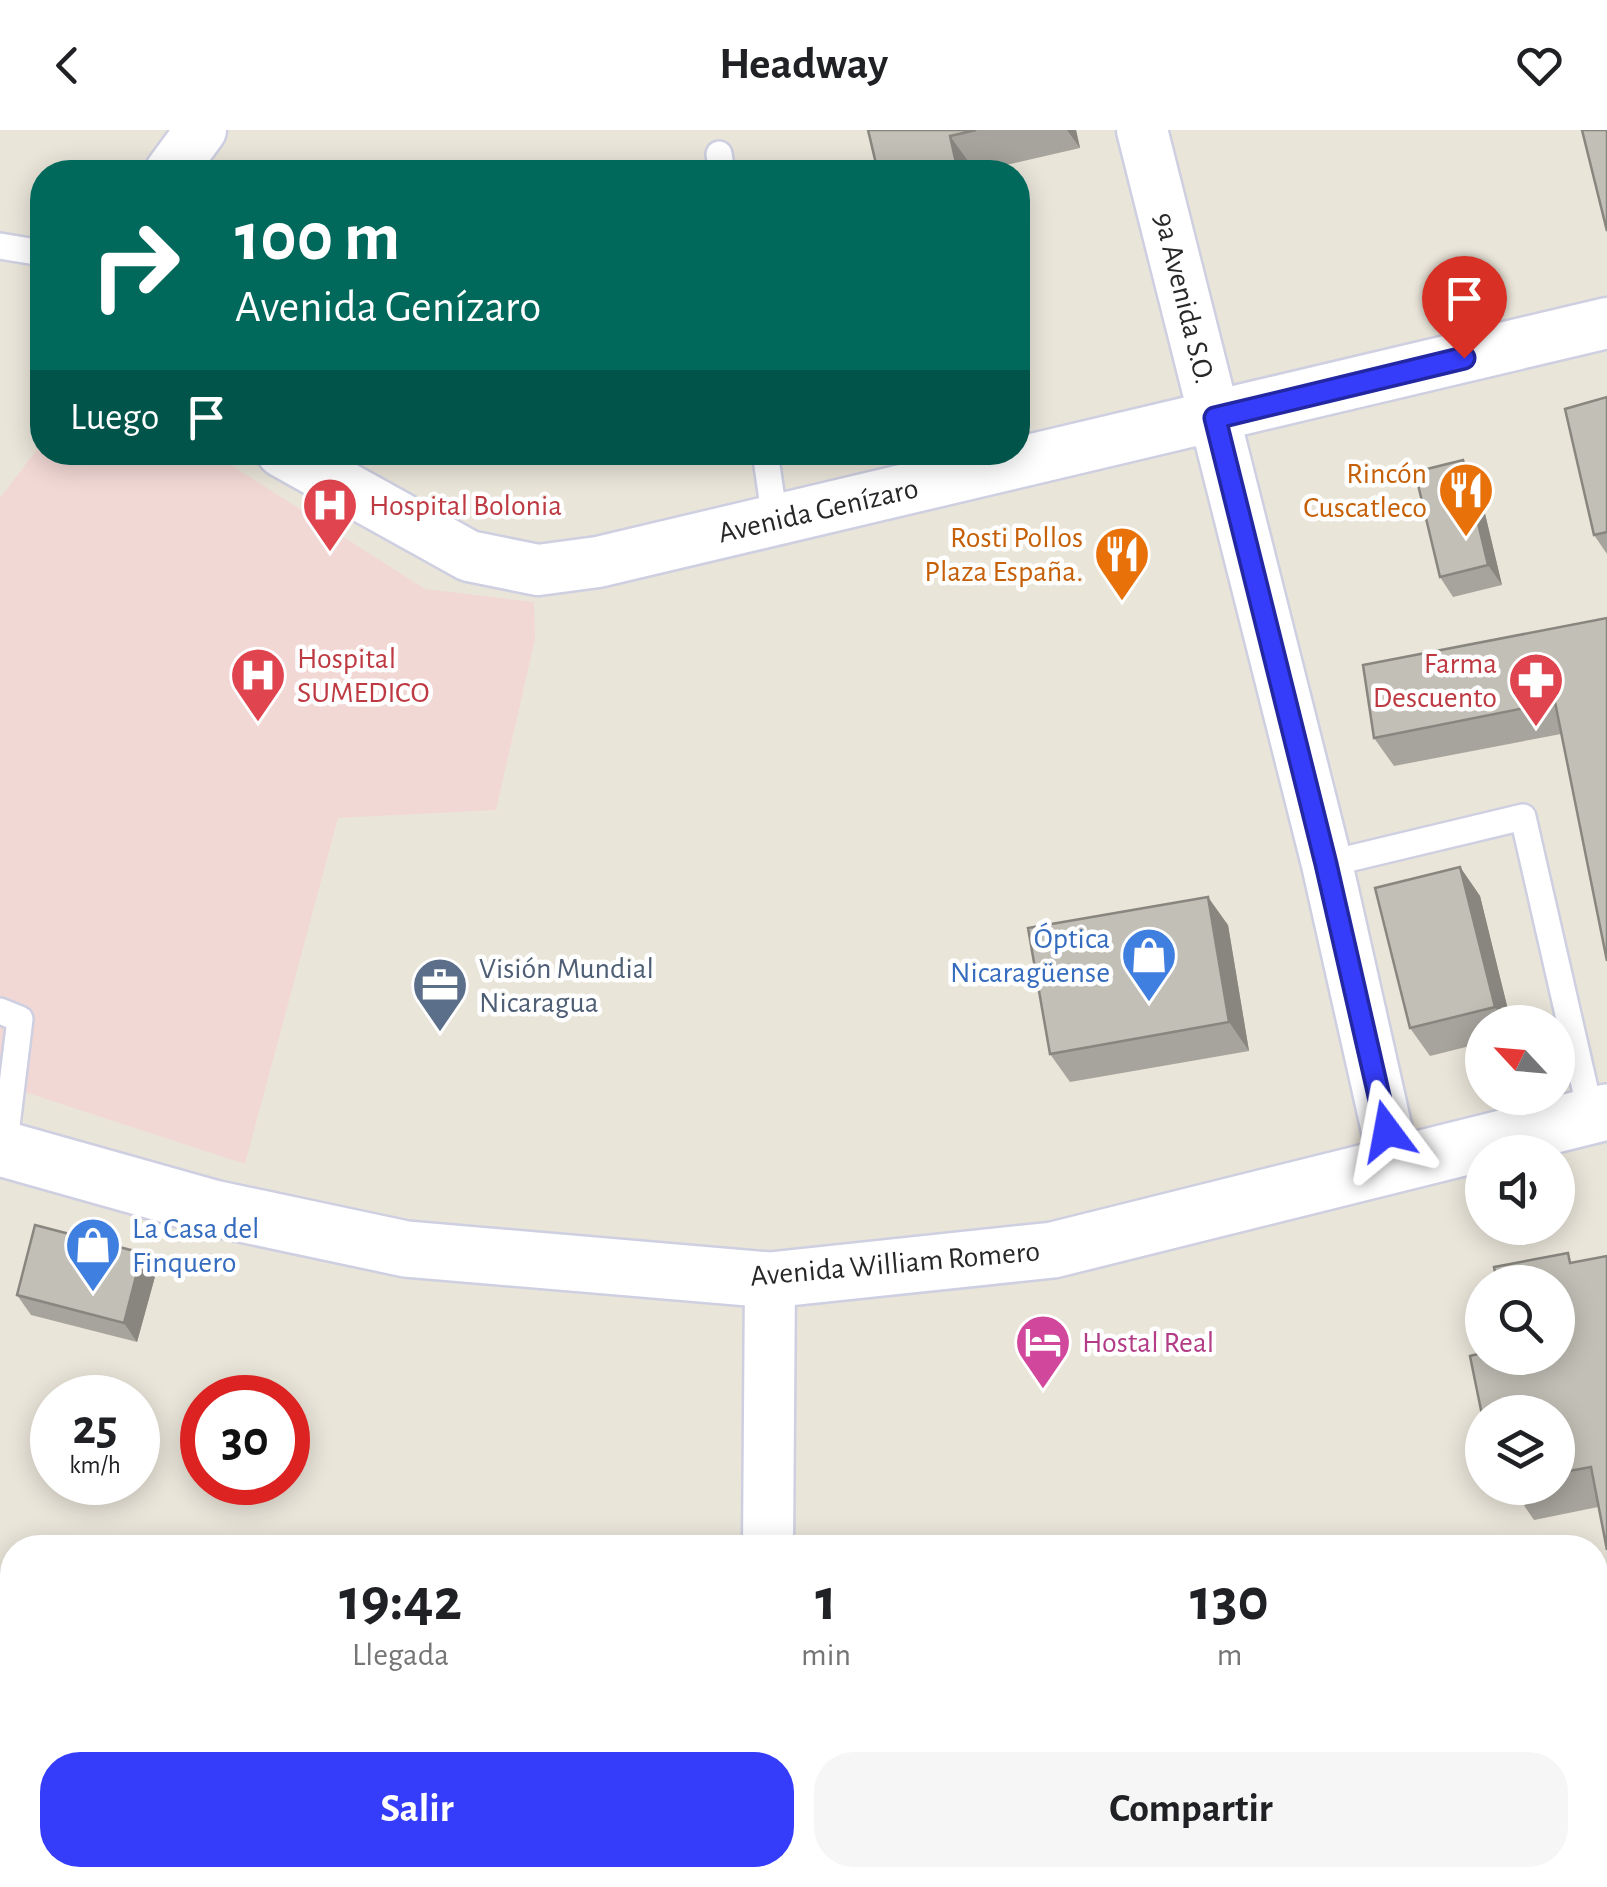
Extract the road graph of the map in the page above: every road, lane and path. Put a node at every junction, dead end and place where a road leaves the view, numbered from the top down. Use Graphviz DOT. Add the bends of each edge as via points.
graph roads {
  1 [pos="201,130"];
  2 [pos="1142,130"];
  3 [pos="179,160"];
  4 [pos="0,246"];
  5 [pos="30,252"];
  6 [pos="1607,323"];
  7 [pos="1215,418"];
  8 [pos="1030,461"];
  9 [pos="305,465"];
  10 [pos="766,465"];
  11 [pos="1012,465"];
  12 [pos="775,520"];
  13 [pos="1326,864"];
  14 [pos="0,1011"];
  15 [pos="1599,1114"];
  16 [pos="2,1149"];
  17 [pos="1395,1166"];
  18 [pos="770,1280"];
  19 [pos="768,1535"];
  1 -- 3 [label="street"];
  2 -- 7 [label="street, 9a Avenida S.O."];
  4 -- 5 [label="lane"];
  6 -- 7 [label="street, Avenida Genízaro"];
  7 -- 8 [label="street, Avenida Genízaro"];
  7 -- 13 [label="street, 9a Avenida S.O."];
  9 -- 12 [label="street, Avenida Genízaro" via="468,556 538,570"];
  10 -- 12 [label="lane"];
  11 -- 12 [label="street, Avenida Genízaro"];
  13 -- 15 [label="lane" via="1523,817"];
  13 -- 17 [label="street, 9a Avenida S.O."];
  14 -- 16 [label="lane" via="20,1019"];
  15 -- 17 [label="main road, Avenida William Romero"];
  16 -- 18 [label="main road, Avenida William Romero" via="213,1208 406,1249"];
  17 -- 18 [label="main road, Avenida William Romero" via="1053,1250"];
  18 -- 19 [label="street"];
}
